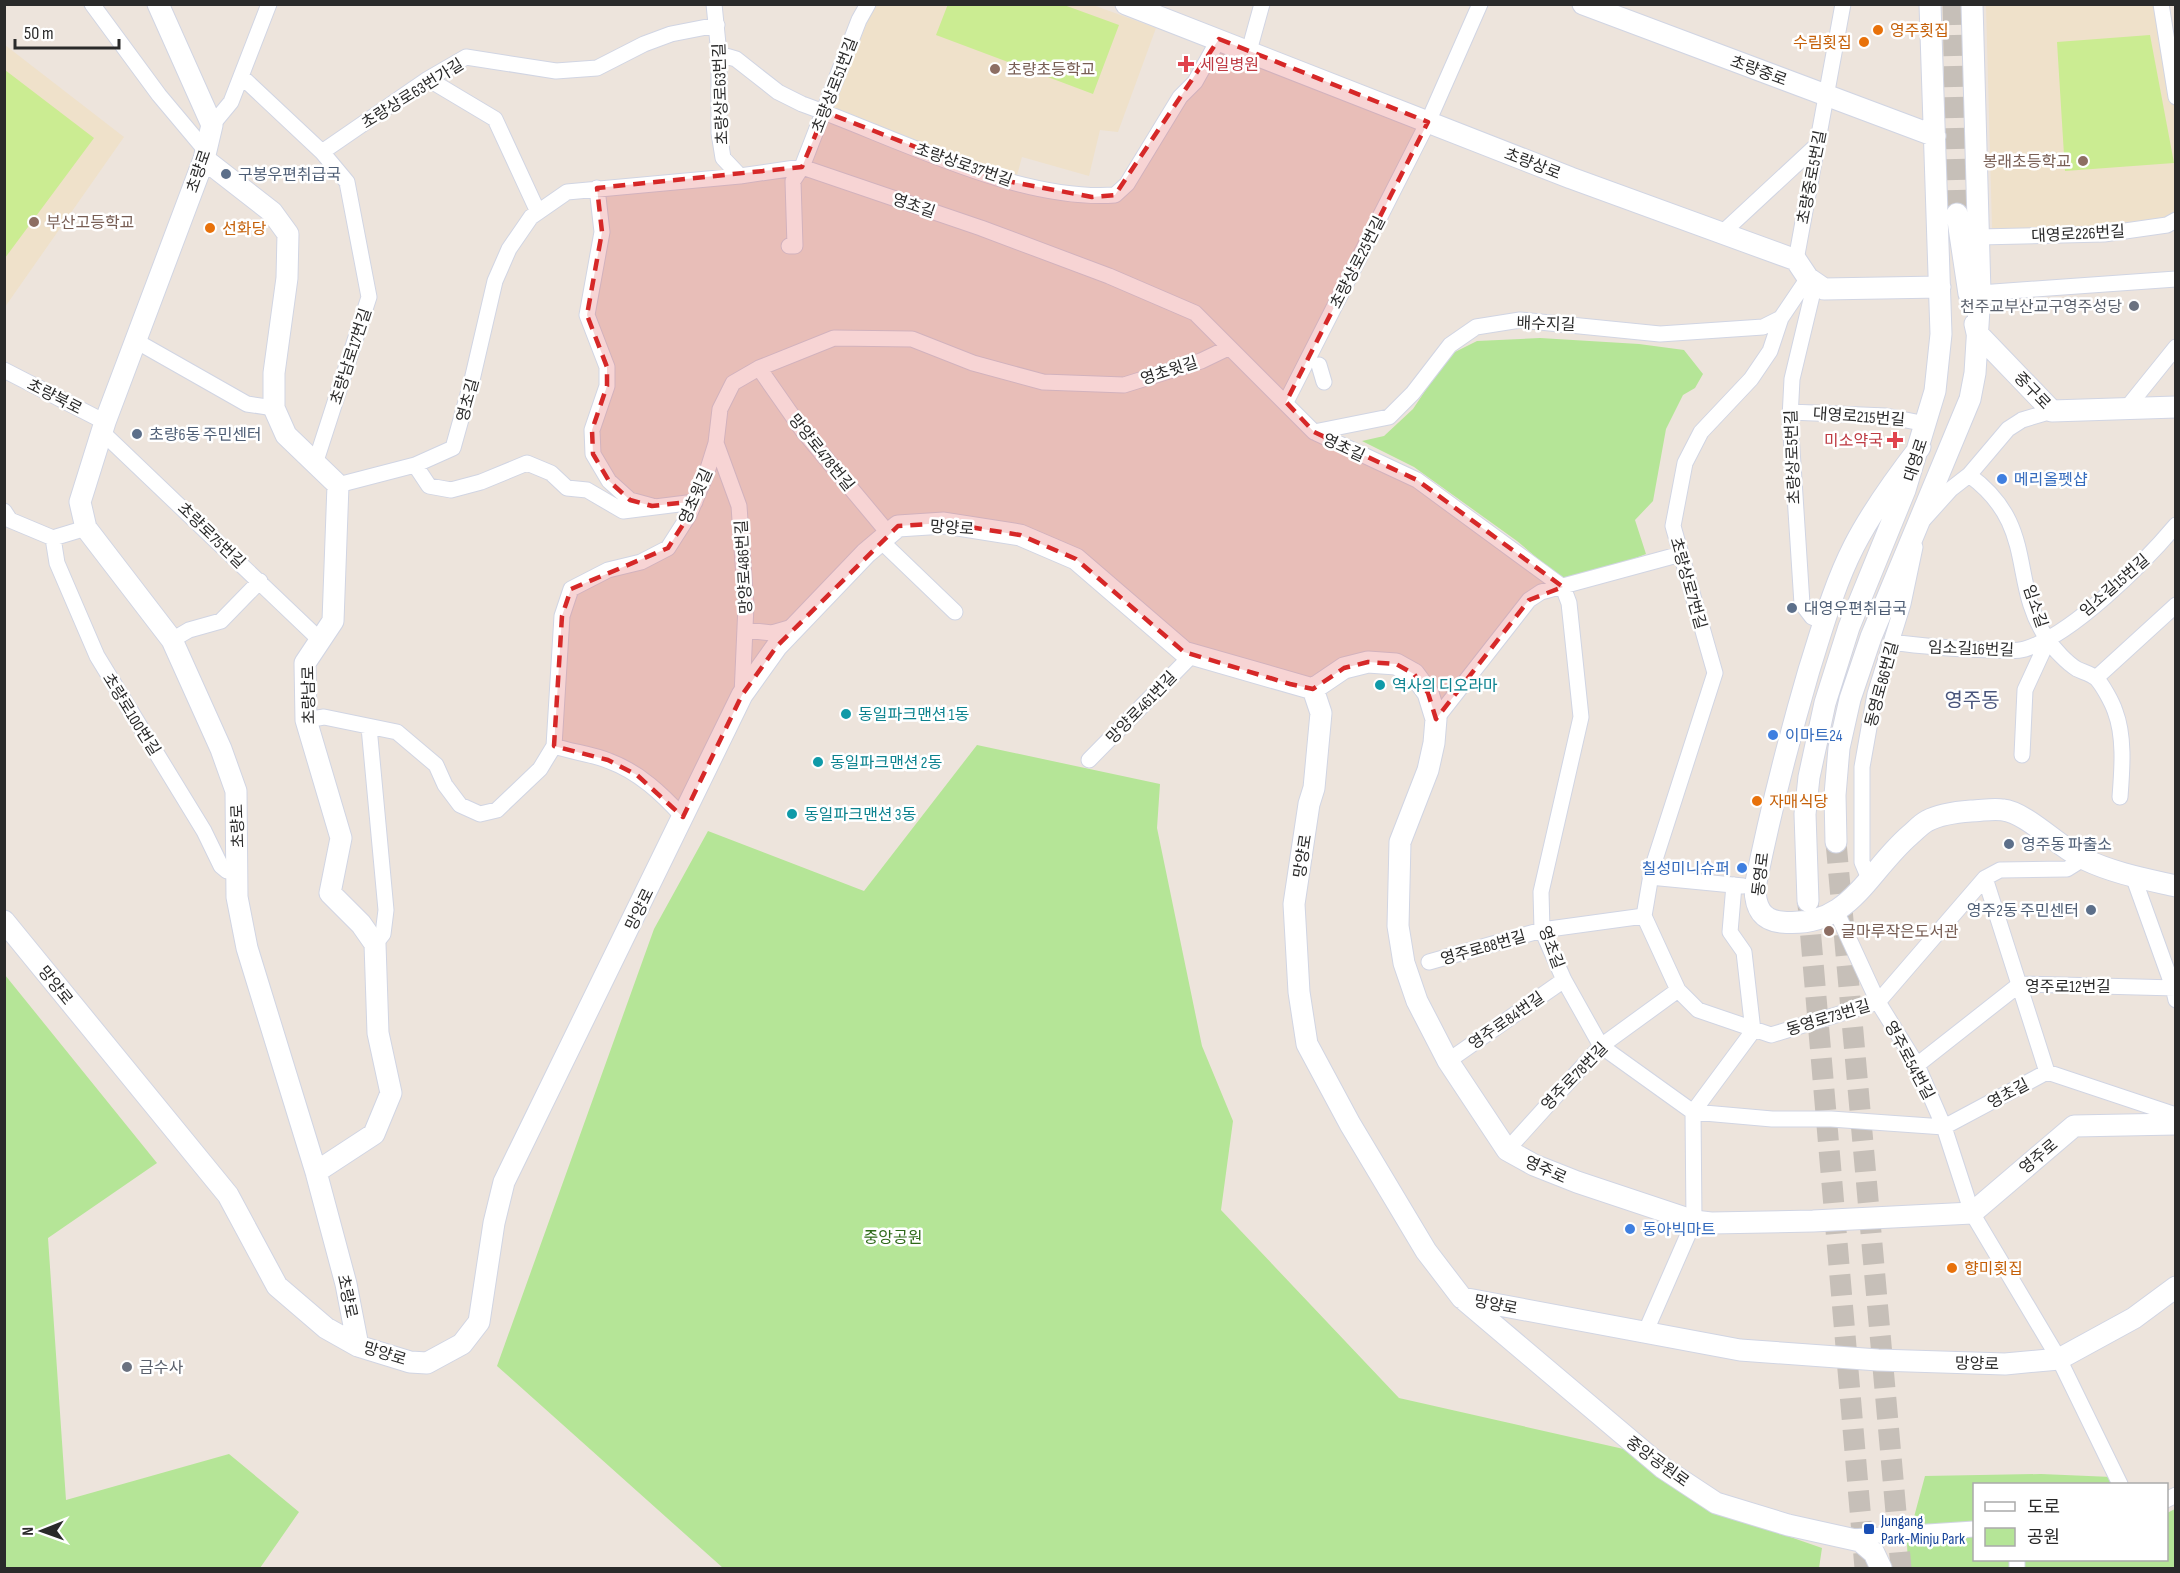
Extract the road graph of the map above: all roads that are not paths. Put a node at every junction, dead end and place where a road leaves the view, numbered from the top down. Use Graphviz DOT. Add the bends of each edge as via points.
graph roads {
  1 [pos="92,4"];
  2 [pos="158,4"];
  3 [pos="269,4"];
  4 [pos="714,4"];
  5 [pos="868,4"];
  6 [pos="1126,4"];
  7 [pos="1262,4"];
  8 [pos="1480,4"];
  9 [pos="1583,4"];
  10 [pos="1843,4"];
  11 [pos="1930,4"];
  12 [pos="1972,4"];
  13 [pos="2160,4"];
  14 [pos="717,25"];
  15 [pos="1219,39"];
  16 [pos="1249,51"];
  17 [pos="719,54"];
  18 [pos="241,76"];
  19 [pos="428,79"];
  20 [pos="1827,96"];
  21 [pos="2175,97"];
  22 [pos="825,112"];
  23 [pos="1428,122"];
  24 [pos="212,125"];
  25 [pos="1935,136"];
  26 [pos="1817,146"];
  27 [pos="322,152"];
  28 [pos="205,155"];
  29 [pos="802,167"];
  30 [pos="740,176"];
  31 [pos="597,188"];
  32 [pos="538,212"];
  33 [pos="2175,220"];
  34 [pos="1720,234"];
  35 [pos="1979,237"];
  36 [pos="789,246"];
  37 [pos="1796,260"];
  38 [pos="2175,279"];
  39 [pos="1811,281"];
  40 [pos="1940,287"];
  41 [pos="1980,293"];
  42 [pos="1781,318"];
  43 [pos="1977,333"];
  44 [pos="1941,334"];
  45 [pos="136,341"];
  46 [pos="2175,347"];
  47 [pos="1228,348"];
  48 [pos="1319,365"];
  49 [pos="759,368"];
  50 [pos="4,370"];
  51 [pos="1324,382"];
  52 [pos="1286,402"];
  53 [pos="2175,407"];
  54 [pos="274,408"];
  55 [pos="2126,409"];
  56 [pos="1790,411"];
  57 [pos="2052,411"];
  58 [pos="1926,423"];
  59 [pos="104,427"];
  60 [pos="1314,432"];
  61 [pos="716,442"];
  62 [pos="1920,447"];
  63 [pos="315,465"];
  64 [pos="415,465"];
  65 [pos="1969,475"];
  66 [pos="338,485"];
  67 [pos="695,502"];
  68 [pos="652,506"];
  69 [pos="4,511"];
  70 [pos="1871,518"];
  71 [pos="1893,520"];
  72 [pos="2175,525"];
  73 [pos="1918,526"];
  74 [pos="86,528"];
  75 [pos="885,537"];
  76 [pos="53,538"];
  77 [pos="1681,554"];
  78 [pos="260,581"];
  79 [pos="1563,587"];
  80 [pos="2175,605"];
  81 [pos="955,612"];
  82 [pos="1824,622"];
  83 [pos="796,626"];
  84 [pos="746,630"];
  85 [pos="172,640"];
  86 [pos="320,640"];
  87 [pos="2048,640"];
  88 [pos="1892,642"];
  89 [pos="1193,654"];
  90 [pos="2096,678"];
  91 [pos="1313,689"];
  92 [pos="742,695"];
  93 [pos="1436,719"];
  94 [pos="306,720"];
  95 [pos="369,727"];
  96 [pos="555,746"];
  97 [pos="2022,755"];
  98 [pos="1089,760"];
  99 [pos="2120,797"];
  100 [pos="684,817"];
  101 [pos="1836,842"];
  102 [pos="2083,859"];
  103 [pos="238,870"];
  104 [pos="2133,876"];
  105 [pos="1650,877"];
  106 [pos="1985,878"];
  107 [pos="1870,881"];
  108 [pos="1734,885"];
  109 [pos="2175,886"];
  110 [pos="1755,887"];
  111 [pos="1808,901"];
  112 [pos="1837,913"];
  113 [pos="1644,916"];
  114 [pos="4,921"];
  115 [pos="1542,930"];
  116 [pos="375,944"];
  117 [pos="1429,962"];
  118 [pos="1564,980"];
  119 [pos="2020,984"];
  120 [pos="1678,990"];
  121 [pos="2175,992"];
  122 [pos="1878,1002"];
  123 [pos="1753,1031"];
  124 [pos="1601,1046"];
  125 [pos="1448,1061"];
  126 [pos="1917,1065"];
  127 [pos="2047,1072"];
  128 [pos="1693,1112"];
  129 [pos="2175,1115"];
  130 [pos="2175,1124"];
  131 [pos="1944,1126"];
  132 [pos="1507,1150"];
  133 [pos="316,1172"];
  134 [pos="1972,1213"];
  135 [pos="1695,1221"];
  136 [pos="2175,1287"];
  137 [pos="1462,1298"];
  138 [pos="1645,1333"];
  139 [pos="358,1346"];
  140 [pos="2059,1359"];
  141 [pos="2119,1483"];
  142 [pos="1973,1529"];
  143 [pos="1848,1537"];
  144 [pos="1881,1569"];
  1 -- 28 [label="street"];
  2 -- 24 [label="main road"];
  3 -- 18 [label="street"];
  4 -- 14 [label="street, 초량상로63번길"];
  5 -- 22 [label="street, 초량상로51번길"];
  6 -- 15 [label="main road, 초량상로"];
  7 -- 16 [label="street"];
  8 -- 23 [label="street, 초량상로25번길"];
  9 -- 20 [label="main road, 초량중로"];
  10 -- 20 [label="street, 초량중로5번길"];
  11 -- 25 [label="main road, 대영로"];
  12 -- 35 [label="main road, 대영로"];
  13 -- 21 [label="street"];
  14 -- 17 [label="street, 초량상로63번길"];
  14 -- 19 [label="street, 초량상로63번가길" via="653,40 597,68 556,71 466,57"];
  15 -- 16 [label="main road, 초량상로"];
  15 -- 22 [label="street, 초량상로37번길" via="1127,184 1115,195 1092,197 1001,180"];
  16 -- 23 [label="main road, 초량상로"];
  17 -- 22 [label="street, 초량상로37번길" via="736,59 778,92"];
  17 -- 30 [label="street, 초량상로63번길" via="719,133 723,158"];
  18 -- 24 [label="street" via="231,102"];
  18 -- 27 [label="street, 초량남로17번길"];
  19 -- 27 [label="street, 초량상로63번가길"];
  19 -- 32 [label="street" via="495,119"];
  20 -- 25 [label="main road, 초량중로"];
  20 -- 26 [label="street, 초량중로5번길"];
  22 -- 29 [label="street, 초량상로51번길"];
  23 -- 34 [label="main road, 초량상로"];
  23 -- 52 [label="street, 초량상로25번길"];
  24 -- 28 [label="main road, 초량로"];
  25 -- 40 [label="main road, 대영로"];
  26 -- 34 [label="street"];
  26 -- 37 [label="street, 초량중로5번길"];
  27 -- 63 [label="street, 초량남로17번길" via="347,182 369,297"];
  28 -- 45 [label="main road, 초량로"];
  28 -- 54 [label="main road" via="272,212 288,234"];
  29 -- 30 [label="street, 영초길"];
  29 -- 36 [label="street, 초량상로51번길" via="793,181 795,246"];
  29 -- 47 [label="street, 영초길" via="1109,276 1194,313"];
  30 -- 31 [label="street, 영초길"];
  31 -- 32 [label="street, 영초길" via="567,192"];
  31 -- 68 [label="street" via="602,232 587,315 607,367 607,386 592,430 593,454 609,481 630,500"];
  32 -- 64 [label="street, 영초길" via="509,249 495,281 453,448"];
  33 -- 35 [label="street, 대영로226번길" via="2167,225 2104,234"];
  34 -- 37 [label="main road, 초량상로"];
  35 -- 41 [label="main road, 대영로"];
  37 -- 39 [label="main road"];
  38 -- 41 [label="street"];
  39 -- 40 [label="main road" via="1824,290"];
  39 -- 42 [label="street, 초량상로7번길"];
  39 -- 56 [label="street, 초량상로5번길" via="1792,379"];
  40 -- 44 [label="main road, 대영로"];
  41 -- 43 [label="main road, 대영로"];
  42 -- 60 [label="street, 배수지길" via="1763,327 1660,334 1520,320 1476,327 1450,345 1389,417"];
  42 -- 77 [label="street, 초량상로7번길" via="1770,351 1751,379 1701,432 1685,463 1673,526"];
  43 -- 44 [label="main road" via="1957,214"];
  43 -- 57 [label="main road, 중구로"];
  43 -- 73 [label="main road, 대영로" via="1970,399"];
  44 -- 58 [label="main road, 대영로" via="1935,391"];
  45 -- 54 [label="street" via="247,404"];
  45 -- 59 [label="main road, 초량로"];
  46 -- 55 [label="street"];
  47 -- 49 [label="street, 영초윗길" via="1201,361 1124,385 1043,382 973,363 912,339 834,338"];
  47 -- 52 [label="street, 영초길"];
  48 -- 51 [label="street"];
  49 -- 61 [label="street, 영초윗길" via="734,383 720,409"];
  49 -- 75 [label="street, 망양로478번길"];
  50 -- 59 [label="street, 초량북로"];
  52 -- 60 [label="street, 영초길"];
  53 -- 55 [label="main road, 중구로"];
  54 -- 63 [label="main road" via="286,435"];
  55 -- 57 [label="main road, 중구로"];
  56 -- 58 [label="street, 대영로215번길" via="1886,416"];
  56 -- 82 [label="street, 초량상로5번길" via="1802,604 1812,617"];
  57 -- 65 [label="street" via="2022,420 2008,429"];
  58 -- 62 [label="main road, 대영로"];
  59 -- 74 [label="main road, 초량로" via="80,502"];
  59 -- 78 [label="street, 초량로75번길"];
  60 -- 79 [label="street, 영초길" via="1417,480"];
  61 -- 67 [label="street, 영초윗길"];
  61 -- 84 [label="street, 망양로486번길" via="739,506"];
  62 -- 70 [label="main road, 동영로"];
  62 -- 71 [label="main road, 대영로"];
  63 -- 66 [label="main road"];
  64 -- 66 [label="street, 영초길"];
  64 -- 68 [label="street" via="429,486 451,490 527,463 551,473 567,488 587,490 623,511"];
  65 -- 73 [label="street"];
  65 -- 87 [label="street, 임소길" via="1984,486 2010,519 2032,606"];
  66 -- 86 [label="main road, 초량남로" via="333,621"];
  67 -- 68 [label="street"];
  67 -- 96 [label="street, 영초윗길" via="668,548 571,589 562,616"];
  69 -- 76 [label="street" via="10,520"];
  70 -- 71 [label="main road" via="1891,506"];
  70 -- 82 [label="main road, 동영로" via="1854,546"];
  71 -- 111 [label="main road, 대영로" via="1849,627 1825,703 1808,788"];
  72 -- 87 [label="street, 임소길15번길" via="2153,551"];
  73 -- 88 [label="street, 동영로86번길" via="1909,582"];
  73 -- 101 [label="main road, 대영로" via="1871,636 1850,699 1839,748"];
  74 -- 76 [label="street"];
  74 -- 85 [label="main road, 초량로"];
  75 -- 81 [label="street, 망양로478번길"];
  75 -- 83 [label="main road, 망양로"];
  75 -- 89 [label="main road, 망양로" via="898,526 944,524 1020,535 1076,559 1177,646"];
  76 -- 103 [label="street, 초량로100번길" via="57,563 97,656 204,831 221,866 227,871"];
  77 -- 79 [label="street"];
  77 -- 105 [label="street, 초량상로7번길" via="1715,674"];
  78 -- 85 [label="street" via="220,621 189,630"];
  78 -- 86 [label="street, 초량로75번길"];
  79 -- 93 [label="street" via="1540,592 1529,600"];
  79 -- 115 [label="street, 영초길" via="1569,603 1581,717 1541,892"];
  80 -- 90 [label="street"];
  82 -- 110 [label="main road, 동영로" via="1775,792"];
  83 -- 84 [label="street" via="772,633"];
  83 -- 92 [label="main road, 망양로"];
  84 -- 92 [label="street, 망양로486번길"];
  85 -- 103 [label="main road, 초량로" via="236,791"];
  86 -- 94 [label="main road, 초량남로" via="305,663"];
  87 -- 88 [label="street, 임소길16번길" via="2022,650 1966,650"];
  87 -- 90 [label="street, 임소길" via="2075,668"];
  87 -- 97 [label="street" via="2025,690"];
  88 -- 107 [label="street, 동영로86번길" via="1875,694 1862,767 1862,862"];
  89 -- 91 [label="main road, 망양로"];
  89 -- 98 [label="street, 망양로461번길"];
  90 -- 99 [label="street" via="2115,711 2123,766"];
  91 -- 93 [label="main road, 영주로" via="1344,668 1368,662 1396,664 1414,674 1428,693"];
  91 -- 137 [label="main road, 망양로" via="1321,713 1314,788 1294,904 1299,992 1307,1044 1426,1251"];
  92 -- 100 [label="main road, 망양로"];
  93 -- 125 [label="main road, 영주로" via="1428,770 1400,842 1398,926 1404,963 1417,1001"];
  94 -- 95 [label="street" via="324,717"];
  94 -- 116 [label="main road, 초량남로" via="341,838 330,893"];
  95 -- 96 [label="street" via="397,732 413,744 436,765 459,805 480,814 497,810 540,769"];
  95 -- 116 [label="street" via="386,910 383,934"];
  96 -- 100 [label="street" via="608,760 637,775"];
  100 -- 139 [label="main road, 망양로" via="504,1182 479,1322 462,1344 427,1363 410,1362"];
  102 -- 104 [label="main road"];
  102 -- 106 [label="street" via="2067,869 2000,870"];
  102 -- 107 [label="main road" via="2006,810 1956,812 1926,821"];
  103 -- 133 [label="main road, 초량로" via="237,897 247,948"];
  104 -- 109 [label="main road"];
  104 -- 121 [label="street"];
  105 -- 108 [label="street"];
  105 -- 113 [label="street, 초량상로7번길"];
  106 -- 119 [label="street"];
  106 -- 122 [label="street, 동영로73번길"];
  107 -- 112 [label="main road"];
  108 -- 110 [label="street"];
  108 -- 123 [label="street" via="1730,932 1744,952"];
  110 -- 112 [label="main road, 동영로" via="1755,900 1762,915 1772,921 1820,919"];
  112 -- 122 [label="street, 영주로54번길"];
  113 -- 115 [label="street, 영주로88번길"];
  113 -- 120 [label="street, 동영로73번길"];
  114 -- 139 [label="main road, 망양로" via="228,1195 277,1286 326,1328"];
  115 -- 117 [label="street, 영주로88번길"];
  115 -- 118 [label="street, 영초길"];
  116 -- 133 [label="main road" via="378,1033 391,1093 374,1134"];
  118 -- 124 [label="street, 영초길"];
  118 -- 125 [label="street, 영주로84번길"];
  119 -- 121 [label="street, 영주로12번길"];
  119 -- 126 [label="street, 영주로12번길"];
  119 -- 127 [label="street"];
  120 -- 123 [label="street, 동영로73번길" via="1698,1011"];
  120 -- 124 [label="street, 영주로78번길"];
  122 -- 123 [label="street, 동영로73번길" via="1771,1035"];
  122 -- 126 [label="street, 영주로54번길"];
  123 -- 128 [label="street"];
  124 -- 128 [label="street, 영초길"];
  124 -- 132 [label="street, 영주로78번길"];
  125 -- 132 [label="main road, 영주로"];
  126 -- 131 [label="street, 영주로54번길"];
  127 -- 129 [label="street, 영초길"];
  127 -- 131 [label="street, 영초길"];
  128 -- 131 [label="street"];
  128 -- 135 [label="street"];
  130 -- 134 [label="main road, 영주로" via="2074,1126"];
  131 -- 134 [label="street, 영주로54번길"];
  132 -- 135 [label="main road, 영주로" via="1577,1182"];
  133 -- 139 [label="main road, 초량로"];
  134 -- 135 [label="main road, 영주로" via="1813,1221"];
  134 -- 140 [label="street, 영주로54번길"];
  135 -- 138 [label="street"];
  136 -- 140 [label="main road, 망양로" via="2134,1318"];
  137 -- 138 [label="main road, 망양로"];
  137 -- 143 [label="main road, 중앙공원로" via="1663,1468 1716,1503 1788,1525"];
  138 -- 140 [label="main road, 망양로" via="1740,1350 1878,1360 2005,1364"];
  140 -- 141 [label="street"];
  142 -- 143 [label="street"];
  143 -- 144 [label="main road, 중앙공원로" via="1868,1545"];
}
